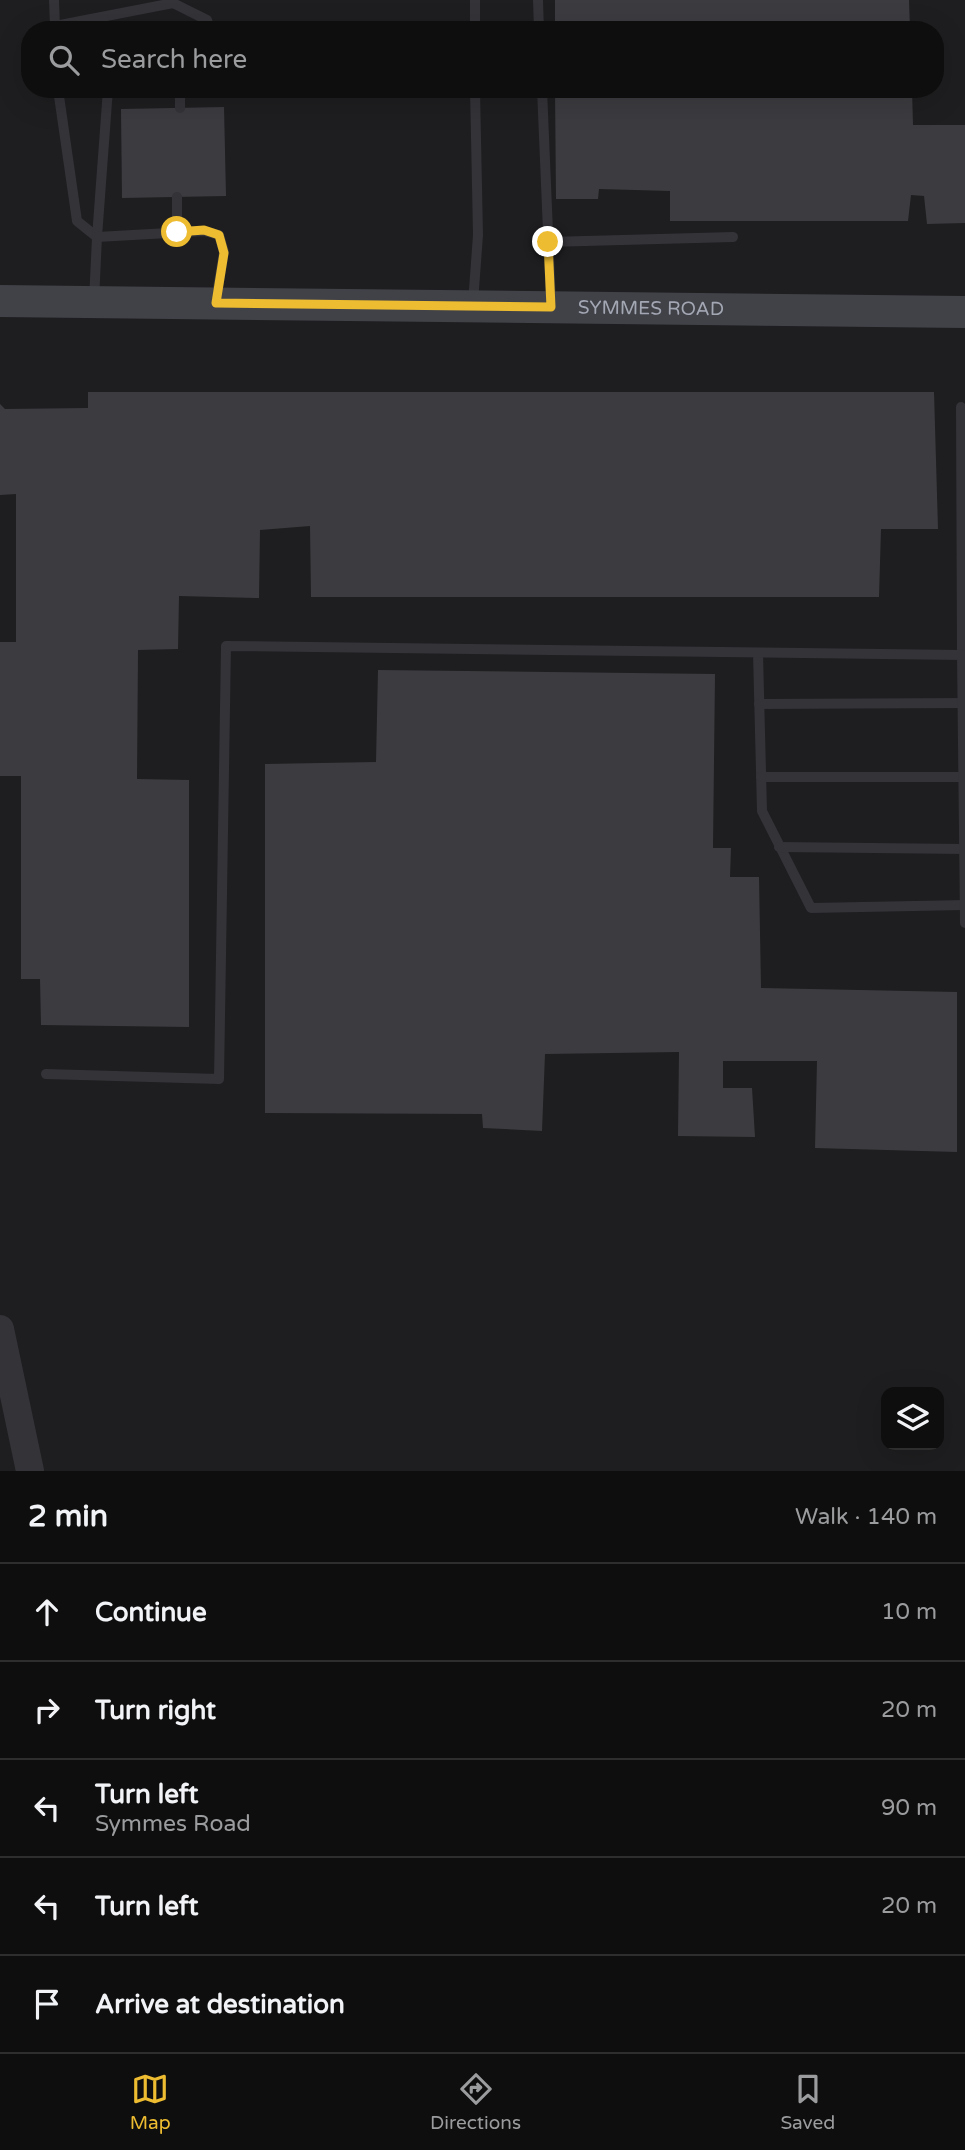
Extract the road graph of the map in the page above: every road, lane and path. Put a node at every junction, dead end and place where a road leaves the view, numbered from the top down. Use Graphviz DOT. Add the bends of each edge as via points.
graph roads {
  1 [pos="54,0"];
  2 [pos="475,0"];
  3 [pos="538,0"];
  4 [pos="55,21"];
  5 [pos="88,21"];
  6 [pos="207,21"];
  7 [pos="475,21"];
  8 [pos="539,21"];
  9 [pos="59,98"];
  10 [pos="107,98"];
  11 [pos="180,98"];
  12 [pos="475,98"];
  13 [pos="542,98"];
  14 [pos="180,108"];
  15 [pos="177,197"];
  16 [pos="177,232"];
  17 [pos="97,237"];
  18 [pos="733,237"];
  19 [pos="548,242"];
  20 [pos="0,301"];
  21 [pos="94,302"];
  22 [pos="216,303"];
  23 [pos="473,306"];
  24 [pos="551,307"];
  25 [pos="965,312"];
  26 [pos="961,407"];
  27 [pos="758,653"];
  28 [pos="963,655"];
  29 [pos="964,703"];
  30 [pos="759,704"];
  31 [pos="761,777"];
  32 [pos="964,777"];
  33 [pos="779,847"];
  34 [pos="965,849"];
  35 [pos="965,905"];
  36 [pos="965,923"];
  37 [pos="46,1074"];
  38 [pos="0,1333"];
  39 [pos="30,1471"];
  1 -- 4 [label="lane"];
  2 -- 7 [label="lane"];
  3 -- 8 [label="lane"];
  5 -- 6 [label="lane" via="173,3"];
  9 -- 17 [label="lane" via="77,221"];
  10 -- 17 [label="lane"];
  11 -- 14 [label="lane"];
  12 -- 23 [label="lane" via="478,235"];
  13 -- 19 [label="lane"];
  15 -- 16 [label="lane"];
  16 -- 17 [label="lane"];
  16 -- 22 [label="lane" via="204,230 219,235 224,253"];
  17 -- 21 [label="lane"];
  18 -- 19 [label="lane"];
  19 -- 24 [label="lane"];
  20 -- 21 [label="main road, SYMMES ROAD"];
  21 -- 22 [label="main road, SYMMES ROAD"];
  22 -- 23 [label="main road, SYMMES ROAD"];
  23 -- 24 [label="main road, SYMMES ROAD"];
  24 -- 25 [label="main road, SYMMES ROAD"];
  26 -- 28 [label="lane"];
  27 -- 28 [label="lane"];
  27 -- 30 [label="lane"];
  27 -- 37 [label="lane" via="226,646 219,1079"];
  28 -- 29 [label="lane"];
  29 -- 30 [label="lane"];
  29 -- 32 [label="lane"];
  30 -- 31 [label="lane"];
  31 -- 32 [label="lane"];
  31 -- 33 [label="lane" via="762,811"];
  32 -- 34 [label="lane"];
  33 -- 34 [label="lane"];
  33 -- 35 [label="lane" via="810,908"];
  34 -- 35 [label="lane"];
  35 -- 36 [label="lane"];
  38 -- 39 [label="street"];
}
